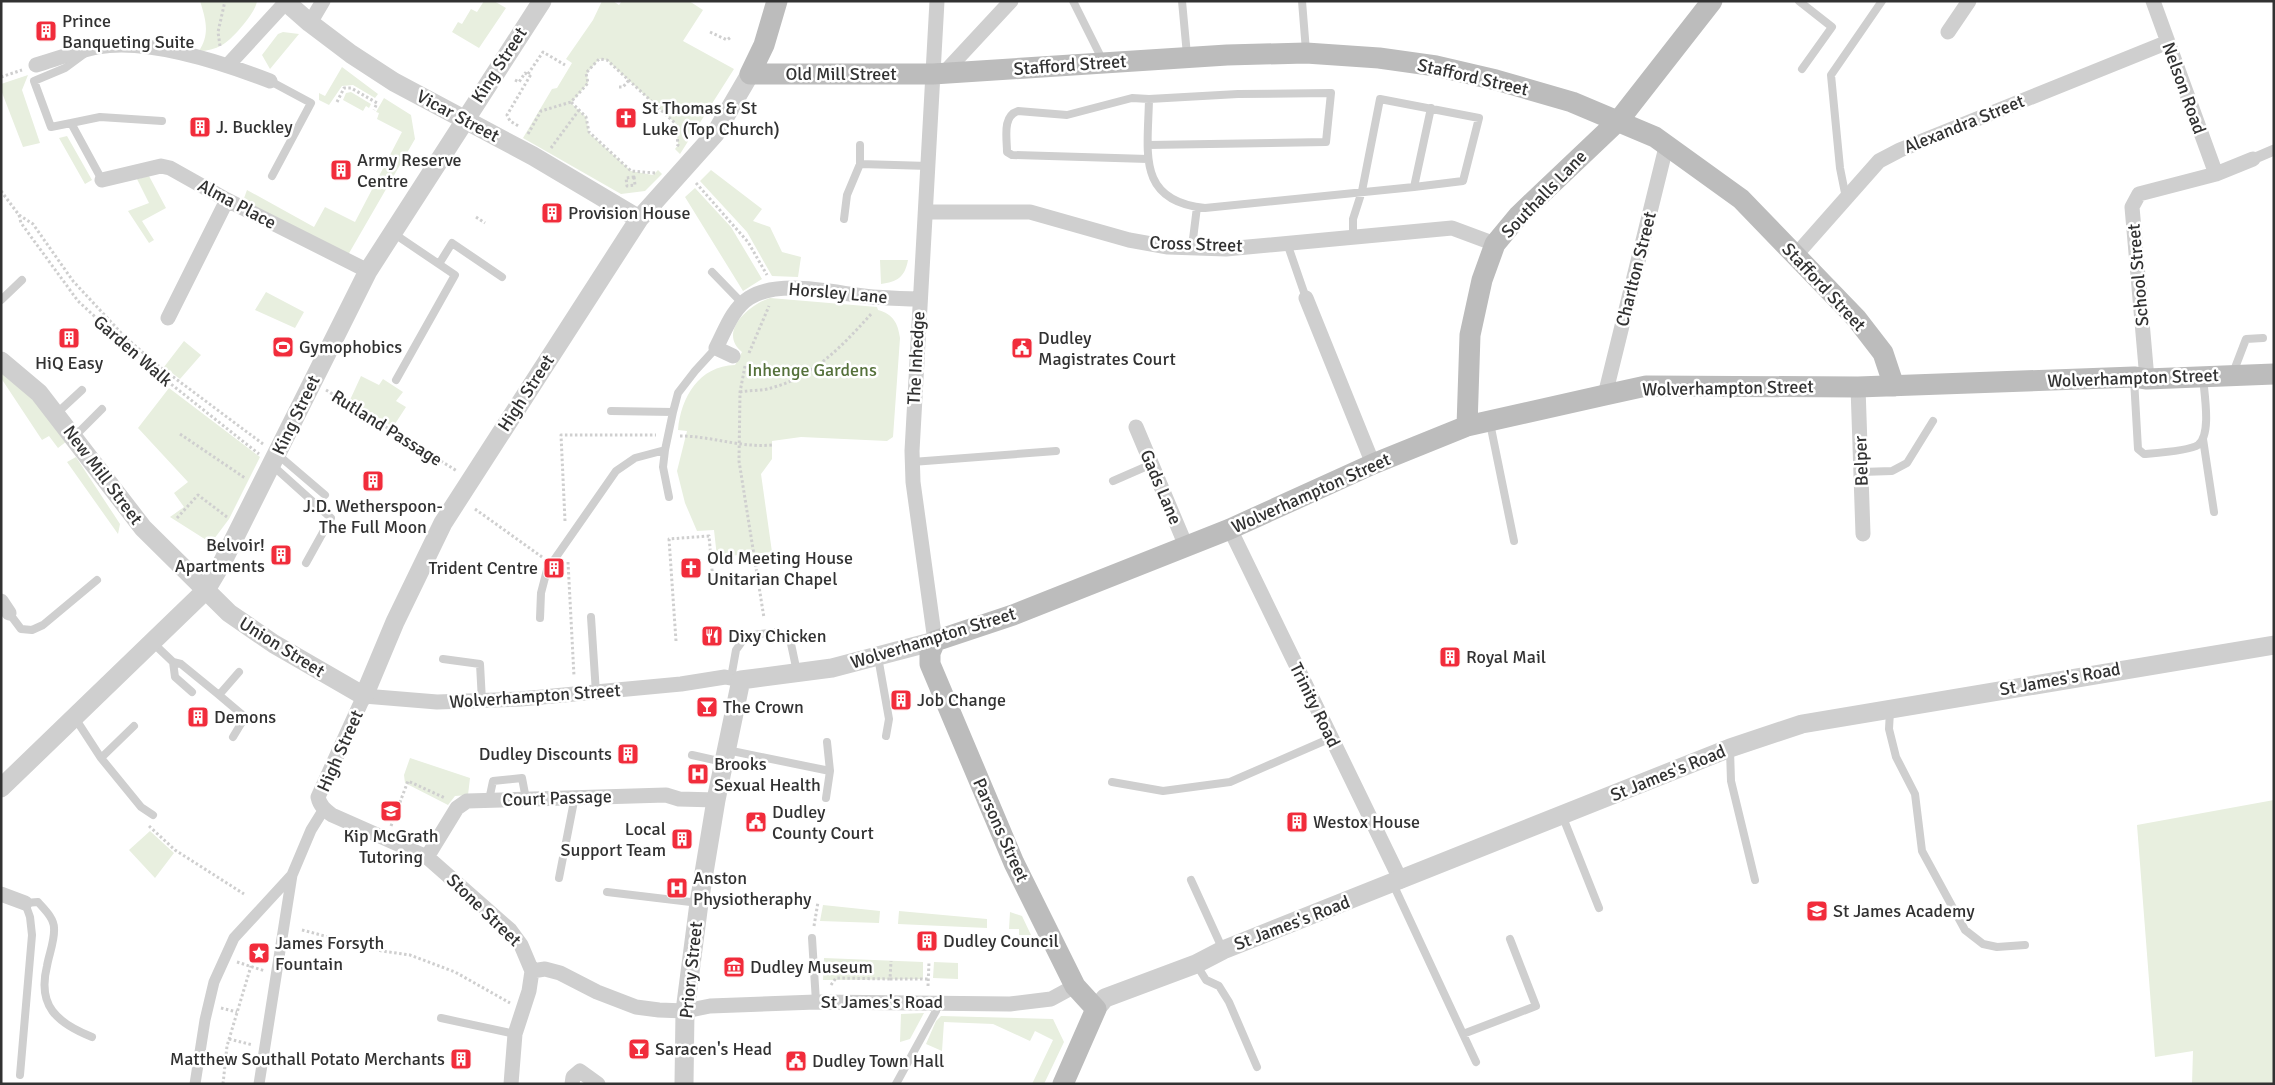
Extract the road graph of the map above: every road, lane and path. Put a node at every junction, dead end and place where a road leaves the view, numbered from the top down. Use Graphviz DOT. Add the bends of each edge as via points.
graph roads {
  1 [pos="225,1"];
  2 [pos="285,1"];
  3 [pos="323,1"];
  4 [pos="542,1"];
  5 [pos="777,1"];
  6 [pos="937,1"];
  7 [pos="1011,1"];
  8 [pos="1074,1"];
  9 [pos="1182,1"];
  10 [pos="1302,1"];
  11 [pos="1712,1"];
  12 [pos="1799,1"];
  13 [pos="1882,1"];
  14 [pos="1969,1"];
  15 [pos="2153,1"];
  16 [pos="310,23"];
  17 [pos="710,32"];
  18 [pos="1948,32"];
  19 [pos="730,37"];
  20 [pos="2168,42"];
  21 [pos="220,46"];
  22 [pos="89,50"];
  23 [pos="1306,53"];
  24 [pos="1187,57"];
  25 [pos="1104,63"];
  26 [pos="36,65"];
  27 [pos="228,65"];
  28 [pos="565,65"];
  29 [pos="1802,69"];
  30 [pos="938,73"];
  31 [pos="528,74"];
  32 [pos="750,74"];
  33 [pos="1,77"];
  34 [pos="515,80"];
  35 [pos="629,80"];
  36 [pos="270,81"];
  37 [pos="619,87"];
  38 [pos="1149,98"];
  39 [pos="337,102"];
  40 [pos="570,102"];
  41 [pos="1431,108"];
  42 [pos="374,110"];
  43 [pos="579,110"];
  44 [pos="1619,120"];
  45 [pos="162,121"];
  46 [pos="463,121"];
  47 [pos="71,123"];
  48 [pos="1667,143"];
  49 [pos="554,145"];
  50 [pos="860,145"];
  51 [pos="1148,145"];
  52 [pos="2274,150"];
  53 [pos="673,151"];
  54 [pos="1148,159"];
  55 [pos="2253,159"];
  56 [pos="860,164"];
  57 [pos="929,166"];
  58 [pos="660,169"];
  59 [pos="631,171"];
  60 [pos="2216,174"];
  61 [pos="272,176"];
  62 [pos="100,177"];
  63 [pos="630,178"];
  64 [pos="696,183"];
  65 [pos="1414,187"];
  66 [pos="1,191"];
  67 [pos="1362,191"];
  68 [pos="227,200"];
  69 [pos="1847,200"];
  70 [pos="1197,207"];
  71 [pos="927,212"];
  72 [pos="18,215"];
  73 [pos="476,217"];
  74 [pos="639,219"];
  75 [pos="844,219"];
  76 [pos="485,223"];
  77 [pos="392,233"];
  78 [pos="1353,236"];
  79 [pos="1287,243"];
  80 [pos="1495,244"];
  81 [pos="1192,248"];
  82 [pos="1795,256"];
  83 [pos="439,264"];
  84 [pos="368,271"];
  85 [pos="712,272"];
  86 [pos="502,277"];
  87 [pos="22,280"];
  88 [pos="770,294"];
  89 [pos="1306,298"];
  90 [pos="919,299"];
  91 [pos="1,300"];
  92 [pos="743,304"];
  93 [pos="877,308"];
  94 [pos="168,318"];
  95 [pos="2263,338"];
  96 [pos="716,348"];
  97 [pos="742,359"];
  98 [pos="1,361"];
  99 [pos="2274,374"];
  100 [pos="2233,375"];
  101 [pos="2203,376"];
  102 [pos="2140,378"];
  103 [pos="396,380"];
  104 [pos="312,383"];
  105 [pos="1894,386"];
  106 [pos="1858,387"];
  107 [pos="82,390"];
  108 [pos="740,392"];
  109 [pos="1605,395"];
  110 [pos="102,409"];
  111 [pos="611,411"];
  112 [pos="674,412"];
  113 [pos="56,414"];
  114 [pos="1490,421"];
  115 [pos="1933,421"];
  116 [pos="1467,426"];
  117 [pos="1136,427"];
  118 [pos="180,434"];
  119 [pos="685,436"];
  120 [pos="74,437"];
  121 [pos="2203,439"];
  122 [pos="740,444"];
  123 [pos="772,445"];
  124 [pos="665,450"];
  125 [pos="1056,451"];
  126 [pos="274,459"];
  127 [pos="912,462"];
  128 [pos="1152,464"];
  129 [pos="1373,464"];
  130 [pos="1861,472"];
  131 [pos="460,474"];
  132 [pos="1113,481"];
  133 [pos="260,487"];
  134 [pos="325,495"];
  135 [pos="669,497"];
  136 [pos="475,509"];
  137 [pos="2214,512"];
  138 [pos="177,518"];
  139 [pos="229,519"];
  140 [pos="1230,530"];
  141 [pos="1863,534"];
  142 [pos="1514,541"];
  143 [pos="1186,546"];
  144 [pos="546,560"];
  145 [pos="306,564"];
  146 [pos="561,571"];
  147 [pos="568,576"];
  148 [pos="98,580"];
  149 [pos="713,581"];
  150 [pos="206,590"];
  151 [pos="5,607"];
  152 [pos="591,617"];
  153 [pos="540,618"];
  154 [pos="764,618"];
  155 [pos="676,641"];
  156 [pos="935,641"];
  157 [pos="153,643"];
  158 [pos="2274,645"];
  159 [pos="878,656"];
  160 [pos="443,659"];
  161 [pos="173,662"];
  162 [pos="239,672"];
  163 [pos="797,672"];
  164 [pos="736,679"];
  165 [pos="192,692"];
  166 [pos="596,693"];
  167 [pos="220,695"];
  168 [pos="364,696"];
  169 [pos="482,701"];
  170 [pos="1890,708"];
  171 [pos="74,718"];
  172 [pos="134,726"];
  173 [pos="886,736"];
  174 [pos="233,737"];
  175 [pos="1331,738"];
  176 [pos="826,742"];
  177 [pos="1730,748"];
  178 [pos="692,755"];
  179 [pos="725,756"];
  180 [pos="101,758"];
  181 [pos="830,771"];
  182 [pos="1112,782"];
  183 [pos="1,788"];
  184 [pos="575,796"];
  185 [pos="826,798"];
  186 [pos="716,800"];
  187 [pos="458,808"];
  188 [pos="328,812"];
  189 [pos="153,815"];
  190 [pos="1562,815"];
  191 [pos="391,826"];
  192 [pos="427,857"];
  193 [pos="292,875"];
  194 [pos="559,878"];
  195 [pos="1191,880"];
  196 [pos="1755,880"];
  197 [pos="1397,882"];
  198 [pos="607,892"];
  199 [pos="1,894"];
  200 [pos="818,902"];
  201 [pos="25,903"];
  202 [pos="699,903"];
  203 [pos="1599,908"];
  204 [pos="302,930"];
  205 [pos="812,938"];
  206 [pos="1510,939"];
  207 [pos="2025,945"];
  208 [pos="1223,950"];
  209 [pos="891,961"];
  210 [pos="929,962"];
  211 [pos="1196,964"];
  212 [pos="251,966"];
  213 [pos="532,971"];
  214 [pos="890,979"];
  215 [pos="929,979"];
  216 [pos="831,986"];
  217 [pos="928,986"];
  218 [pos="1075,986"];
  219 [pos="938,1001"];
  220 [pos="816,1002"];
  221 [pos="510,1003"];
  222 [pos="1096,1009"];
  223 [pos="685,1011"];
  224 [pos="441,1018"];
  225 [pos="515,1034"];
  226 [pos="1463,1034"];
  227 [pos="92,1037"];
  228 [pos="229,1039"];
  229 [pos="264,1047"];
  230 [pos="1476,1062"];
  231 [pos="1257,1067"];
  232 [pos="20,1075"];
  233 [pos="195,1084"];
  234 [pos="223,1084"];
  235 [pos="259,1084"];
  236 [pos="510,1084"];
  237 [pos="572,1084"];
  238 [pos="598,1084"];
  239 [pos="684,1084"];
  240 [pos="896,1084"];
  241 [pos="1063,1084"];
  1 -- 21 [label="path" via="218,32"];
  2 -- 16 [label="street, Vicar Street"];
  2 -- 27 [label="street"];
  3 -- 16 [label="street"];
  4 -- 46 [label="street, King Street"];
  5 -- 32 [label="main road, High Street" via="764,45"];
  6 -- 30 [label="street, The Inhedge"];
  7 -- 30 [label="street"];
  8 -- 25 [label="lane"];
  9 -- 24 [label="lane"];
  10 -- 23 [label="lane"];
  11 -- 44 [label="main road, Southalls Lane"];
  12 -- 29 [label="lane" via="1832,27"];
  13 -- 69 [label="lane" via="1831,75 1840,168"];
  14 -- 18 [label="street"];
  15 -- 20 [label="street, Nelson Road"];
  16 -- 46 [label="street, Vicar Street" via="394,82"];
  17 -- 19 [label="path" via="727,40"];
  20 -- 60 [label="street, Nelson Road"];
  20 -- 69 [label="street, Alexandra Street" via="1900,150 1879,161"];
  22 -- 26 [label="street"];
  22 -- 27 [label="street" via="138,45"];
  22 -- 47 [label="lane" via="65,68 34,81 51,127"];
  23 -- 24 [label="main road, Stafford Street"];
  23 -- 44 [label="main road, Stafford Street" via="1436,66 1572,102"];
  24 -- 25 [label="main road, Stafford Street"];
  25 -- 30 [label="main road, Stafford Street"];
  26 -- 33 [label="path"];
  27 -- 36 [label="street"];
  28 -- 31 [label="path" via="543,52"];
  30 -- 32 [label="main road, Old Mill Street"];
  30 -- 57 [label="street, The Inhedge"];
  31 -- 34 [label="path" via="525,73 519,82"];
  31 -- 40 [label="path" via="530,76 507,115 510,121 530,130 541,111"];
  32 -- 74 [label="street, High Street" via="715,134"];
  35 -- 37 [label="path"];
  35 -- 40 [label="path" via="607,60 599,59 586,73 588,82"];
  35 -- 53 [label="path" via="676,124 678,145"];
  36 -- 61 [label="lane" via="311,103"];
  38 -- 51 [label="lane"];
  38 -- 51 [label="lane" via="1330,93 1326,142"];
  38 -- 54 [label="lane" via="1132,98 1067,115 1018,111 1007,119 1007,152 1012,155"];
  39 -- 42 [label="path" via="344,88 351,88 377,103"];
  40 -- 43 [label="path"];
  41 -- 65 [label="lane"];
  41 -- 65 [label="lane" via="1479,118 1463,181"];
  41 -- 67 [label="lane" via="1380,99"];
  43 -- 49 [label="path"];
  43 -- 59 [label="path" via="586,117 589,132"];
  44 -- 48 [label="main road, Stafford Street"];
  44 -- 80 [label="main road, Southalls Lane" via="1520,215"];
  45 -- 47 [label="lane" via="100,117"];
  46 -- 74 [label="street, Vicar Street" via="533,156"];
  46 -- 77 [label="street, King Street"];
  47 -- 62 [label="lane"];
  48 -- 82 [label="main road, Stafford Street" via="1741,199"];
  48 -- 109 [label="street, Charlton Street"];
  50 -- 56 [label="lane"];
  51 -- 54 [label="lane"];
  52 -- 55 [label="street, School Street"];
  54 -- 70 [label="lane" via="1151,177 1158,188 1168,197"];
  55 -- 60 [label="street, School Street"];
  56 -- 57 [label="lane"];
  56 -- 75 [label="lane" via="847,195"];
  57 -- 71 [label="street, The Inhedge"];
  58 -- 59 [label="path" via="653,175"];
  59 -- 63 [label="path"];
  60 -- 102 [label="street, School Street" via="2139,194 2132,207"];
  62 -- 68 [label="street, Alma Place" via="161,166"];
  64 -- 88 [label="path" via="748,242 766,272"];
  65 -- 67 [label="lane"];
  66 -- 72 [label="path, Garden Walk"];
  67 -- 70 [label="lane"];
  67 -- 78 [label="lane" via="1353,219"];
  68 -- 84 [label="street, Alma Place"];
  68 -- 94 [label="street"];
  69 -- 82 [label="street, Alexandra Street"];
  70 -- 81 [label="lane"];
  71 -- 81 [label="street, Cross Street" via="1030,212 1129,240"];
  71 -- 90 [label="street, The Inhedge"];
  72 -- 126 [label="path, Garden Walk" via="33,224 73,281 124,336"];
  72 -- 126 [label="path, Garden Walk" via="78,301 147,365"];
  73 -- 76 [label="path"];
  74 -- 168 [label="street, High Street" via="443,523 395,622"];
  77 -- 83 [label="lane"];
  77 -- 84 [label="street, King Street"];
  78 -- 79 [label="street, Cross Street"];
  78 -- 80 [label="street, Cross Street" via="1452,228"];
  79 -- 81 [label="street, Cross Street" via="1226,249"];
  79 -- 89 [label="lane"];
  80 -- 116 [label="main road, Southalls Lane" via="1482,280 1470,335"];
  82 -- 105 [label="main road, Stafford Street" via="1856,318 1883,353"];
  83 -- 86 [label="lane" via="452,243"];
  83 -- 103 [label="lane" via="455,275"];
  84 -- 104 [label="street, King Street"];
  85 -- 92 [label="lane"];
  87 -- 91 [label="lane"];
  88 -- 90 [label="street, Horsley Lane" via="804,289"];
  88 -- 92 [label="street, Horsley Lane" via="755,295"];
  88 -- 97 [label="path" via="769,309"];
  89 -- 129 [label="street"];
  90 -- 127 [label="street, The Inhedge"];
  92 -- 96 [label="street, Horsley Lane" via="729,322"];
  93 -- 108 [label="path" via="847,342 799,377 771,388"];
  95 -- 100 [label="lane" via="2246,339"];
  96 -- 97 [label="street"];
  96 -- 112 [label="lane" via="694,370 678,393"];
  97 -- 108 [label="path"];
  98 -- 113 [label="street, New Mill Street" via="39,393"];
  99 -- 100 [label="main road, Wolverhampton Street"];
  100 -- 101 [label="main road, Wolverhampton Street"];
  101 -- 102 [label="main road, Wolverhampton Street"];
  101 -- 121 [label="lane" via="2206,429"];
  102 -- 105 [label="main road, Wolverhampton Street"];
  102 -- 121 [label="lane" via="2138,448 2144,454 2197,446"];
  104 -- 126 [label="street, King Street"];
  104 -- 131 [label="path, Rutland Passage" via="366,413"];
  105 -- 106 [label="main road, Wolverhampton Street"];
  106 -- 109 [label="main road, Wolverhampton Street" via="1646,386"];
  106 -- 130 [label="street, Belper"];
  107 -- 113 [label="lane"];
  108 -- 122 [label="path"];
  109 -- 114 [label="main road, Wolverhampton Street"];
  110 -- 120 [label="lane"];
  111 -- 112 [label="lane"];
  112 -- 124 [label="lane"];
  113 -- 120 [label="street, New Mill Street"];
  114 -- 116 [label="main road, Wolverhampton Street"];
  114 -- 142 [label="lane"];
  115 -- 130 [label="lane" via="1907,463 1892,471"];
  116 -- 129 [label="main road, Wolverhampton Street"];
  117 -- 128 [label="street, Gads Lane"];
  118 -- 133 [label="path"];
  119 -- 122 [label="path"];
  120 -- 150 [label="street, New Mill Street" via="143,528"];
  121 -- 137 [label="lane"];
  122 -- 123 [label="path"];
  122 -- 154 [label="path" via="739,461"];
  124 -- 135 [label="lane" via="663,468"];
  124 -- 153 [label="lane" via="636,458 616,471 547,570 541,593"];
  125 -- 127 [label="lane"];
  126 -- 133 [label="street, King Street"];
  126 -- 134 [label="lane"];
  126 -- 145 [label="lane" via="331,518"];
  127 -- 156 [label="street, The Inhedge"];
  128 -- 132 [label="lane"];
  128 -- 143 [label="street, Gads Lane"];
  129 -- 140 [label="main road, Wolverhampton Street"];
  130 -- 141 [label="street, Belper"];
  133 -- 150 [label="street, King Street"];
  136 -- 144 [label="path"];
  138 -- 139 [label="path" via="198,496"];
  140 -- 143 [label="main road, Wolverhampton Street"];
  140 -- 175 [label="street, Trinity Road"];
  143 -- 156 [label="main road, Wolverhampton Street" via="1013,615"];
  146 -- 147 [label="path"];
  148 -- 151 [label="lane" via="43,625 32,630 21,629"];
  149 -- 155 [label="path" via="709,536 669,539"];
  150 -- 157 [label="street, King Street"];
  150 -- 168 [label="street, Union Street" via="229,613 274,644"];
  152 -- 166 [label="lane"];
  156 -- 159 [label="street, Wolverhampton Street"];
  156 -- 218 [label="main road, Parsons Street" via="930,664 1012,858"];
  157 -- 161 [label="lane"];
  157 -- 171 [label="street, King Street"];
  158 -- 170 [label="street, St James's Road"];
  159 -- 163 [label="street, Wolverhampton Street" via="832,668"];
  159 -- 173 [label="lane" via="889,718"];
  160 -- 169 [label="lane" via="480,664"];
  161 -- 165 [label="lane" via="175,677"];
  161 -- 167 [label="lane" via="181,664"];
  162 -- 167 [label="lane"];
  163 -- 164 [label="street, Wolverhampton Street"];
  163 -- 164 [label="lane" via="790,639 776,632 746,636 736,650"];
  164 -- 166 [label="street, Wolverhampton Street"];
  164 -- 179 [label="street, Priory Street"];
  166 -- 169 [label="street, Wolverhampton Street"];
  167 -- 174 [label="lane" via="245,717"];
  168 -- 169 [label="street, Wolverhampton Street" via="437,702"];
  168 -- 188 [label="street, High Street" via="318,797"];
  170 -- 177 [label="street, St James's Road" via="1802,724"];
  170 -- 207 [label="lane" via="1889,729 1896,757 1915,794 1922,851 1965,930 1983,944 1997,947"];
  171 -- 180 [label="lane"];
  171 -- 183 [label="street, King Street"];
  172 -- 180 [label="lane"];
  175 -- 182 [label="lane" via="1230,782 1164,791"];
  175 -- 197 [label="street, Trinity Road"];
  176 -- 181 [label="lane"];
  177 -- 190 [label="street, St James's Road"];
  177 -- 196 [label="lane" via="1731,781"];
  178 -- 179 [label="lane"];
  179 -- 181 [label="lane"];
  179 -- 186 [label="street, Priory Street"];
  180 -- 189 [label="lane" via="141,807"];
  181 -- 185 [label="lane"];
  184 -- 186 [label="street, Court Passage" via="666,795 679,800"];
  184 -- 187 [label="street, Court Passage" via="467,801"];
  184 -- 194 [label="lane"];
  186 -- 202 [label="street, Priory Street"];
  187 -- 191 [label="path" via="432,791 408,781"];
  187 -- 192 [label="street"];
  188 -- 192 [label="street, Stone Street"];
  188 -- 193 [label="street, High Street" via="311,830"];
  190 -- 197 [label="street, St James's Road"];
  190 -- 203 [label="lane"];
  192 -- 213 [label="street, Stone Street" via="510,930 527,953"];
  193 -- 229 [label="street, High Street"];
  193 -- 233 [label="street, High Street" via="234,938 214,982"];
  195 -- 208 [label="lane"];
  197 -- 208 [label="street, St James's Road"];
  197 -- 226 [label="lane"];
  198 -- 202 [label="lane"];
  199 -- 201 [label="street"];
  200 -- 205 [label="path"];
  201 -- 227 [label="lane" via="38,902 48,912 54,927 44,986 50,1010 73,1029"];
  201 -- 232 [label="lane" via="32,935"];
  202 -- 223 [label="street, Priory Street"];
  204 -- 221 [label="path" via="410,955 455,972"];
  205 -- 220 [label="lane"];
  206 -- 226 [label="lane" via="1536,1006"];
  208 -- 211 [label="street, St James's Road"];
  209 -- 214 [label="path"];
  210 -- 215 [label="path"];
  211 -- 222 [label="street, St James's Road" via="1105,998"];
  211 -- 231 [label="lane" via="1206,980 1219,986 1229,1002"];
  212 -- 228 [label="path"];
  213 -- 223 [label="street" via="545,969 560,973 596,992 636,1007"];
  213 -- 225 [label="street"];
  214 -- 215 [label="path"];
  214 -- 216 [label="path" via="836,978"];
  215 -- 217 [label="path"];
  218 -- 219 [label="street, St James's Road" via="1051,999 1037,1002"];
  218 -- 222 [label="main road, Parsons Street"];
  219 -- 220 [label="street, St James's Road"];
  219 -- 240 [label="lane" via="936,1011"];
  220 -- 223 [label="street, St James's Road" via="710,1006"];
  222 -- 241 [label="main road"];
  223 -- 239 [label="street, Priory Street"];
  224 -- 225 [label="lane"];
  225 -- 236 [label="street"];
  226 -- 230 [label="lane"];
  228 -- 229 [label="path"];
  228 -- 234 [label="path"];
  229 -- 235 [label="street, High Street"];
  237 -- 238 [label="street" via="573,1077 580,1071"];
}
